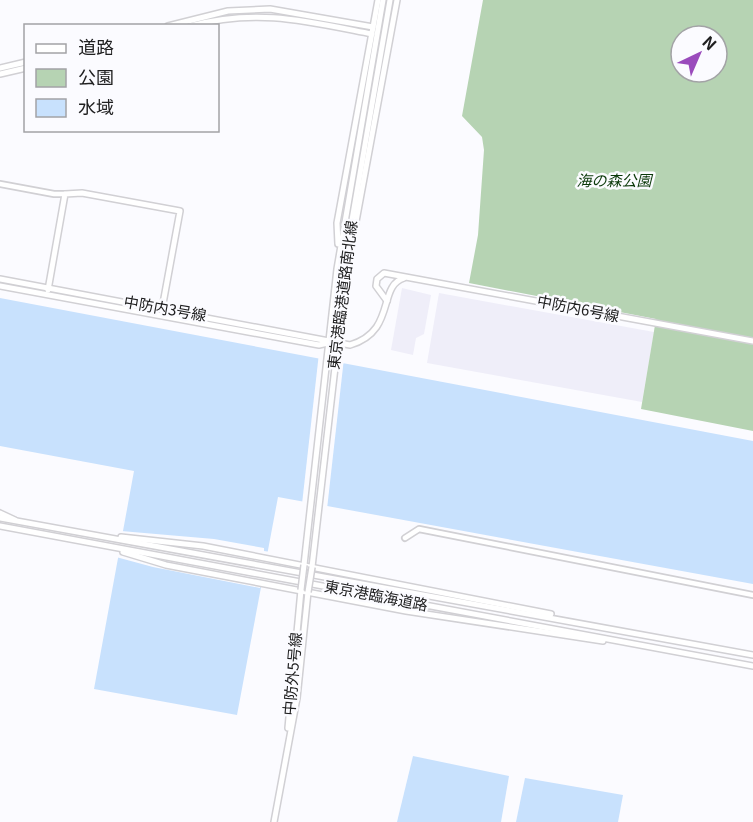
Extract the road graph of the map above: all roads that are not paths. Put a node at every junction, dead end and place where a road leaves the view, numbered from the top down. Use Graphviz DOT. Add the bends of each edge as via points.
graph roads {
  1 [pos="378,0"];
  2 [pos="383,0"];
  3 [pos="390,0"];
  4 [pos="397,0"];
  5 [pos="176,24"];
  6 [pos="199,24"];
  7 [pos="373,27"];
  8 [pos="372,34"];
  9 [pos="24,62"];
  10 [pos="0,68"];
  11 [pos="24,68"];
  12 [pos="0,74"];
  13 [pos="0,184"];
  14 [pos="65,194"];
  15 [pos="339,251"];
  16 [pos="349,253"];
  17 [pos="389,275"];
  18 [pos="404,278"];
  19 [pos="0,279"];
  20 [pos="392,284"];
  21 [pos="0,286"];
  22 [pos="48,288"];
  23 [pos="47,295"];
  24 [pos="387,301"];
  25 [pos="162,308"];
  26 [pos="161,316"];
  27 [pos="753,341"];
  28 [pos="329,342"];
  29 [pos="337,343"];
  30 [pos="0,513"];
  31 [pos="0,518"];
  32 [pos="19,522"];
  33 [pos="0,528"];
  34 [pos="102,537"];
  35 [pos="405,538"];
  36 [pos="108,547"];
  37 [pos="304,565"];
  38 [pos="312,567"];
  39 [pos="301,590"];
  40 [pos="308,592"];
  41 [pos="753,595"];
  42 [pos="595,626"];
  43 [pos="623,642"];
  44 [pos="753,655"];
  45 [pos="751,666"];
  46 [pos="286,759"];
  47 [pos="274,822"];
  1 -- 7 [label="street"];
  2 -- 15 [label="street, 東京港臨港道路南北線"];
  3 -- 16 [label="street, 東京港臨港道路南北線" via="351,220"];
  4 -- 16 [label="street"];
  5 -- 7 [label="street" via="228,11 270,9"];
  6 -- 8 [label="street" via="231,17 271,16"];
  7 -- 8 [label="street"];
  8 -- 15 [label="street" via="337,223"];
  9 -- 10 [label="street"];
  11 -- 12 [label="street"];
  13 -- 14 [label="street"];
  14 -- 22 [label="street"];
  14 -- 25 [label="street" via="82,193 180,210"];
  15 -- 28 [label="street, 東京港臨港道路南北線"];
  16 -- 29 [label="street, 東京港臨港道路南北線"];
  17 -- 18 [label="street, 中防内6号線"];
  17 -- 20 [label="street"];
  17 -- 24 [label="street" via="381,274 376,282"];
  18 -- 20 [label="street"];
  18 -- 27 [label="street, 中防内6号線"];
  19 -- 22 [label="street, 中防内3号線"];
  20 -- 24 [label="street"];
  21 -- 23 [label="street, 中防内3号線"];
  22 -- 23 [label="street"];
  22 -- 25 [label="street, 中防内3号線"];
  23 -- 26 [label="street, 中防内3号線"];
  24 -- 29 [label="street" via="383,318 372,333 356,343"];
  25 -- 26 [label="street"];
  25 -- 28 [label="street, 中防内3号線"];
  26 -- 28 [label="street, 中防内3号線" via="319,345"];
  28 -- 29 [label="street, 中防内3号線"];
  28 -- 37 [label="street, 東京港臨港道路南北線"];
  29 -- 38 [label="street, 東京港臨港道路南北線"];
  30 -- 32 [label="street"];
  31 -- 32 [label="street, 東京港臨海道路"];
  32 -- 34 [label="street, 東京港臨海道路"];
  33 -- 36 [label="street, 東京港臨海道路"];
  34 -- 37 [label="street" via="178,542"];
  34 -- 42 [label="street, 東京港臨海道路"];
  35 -- 41 [label="street" via="419,529"];
  36 -- 39 [label="street" via="166,565"];
  36 -- 43 [label="street, 東京港臨海道路"];
  37 -- 38 [label="street, bridge"];
  37 -- 39 [label="street, 東京港臨港道路南北線, bridge"];
  38 -- 40 [label="street, 東京港臨港道路南北線, bridge"];
  38 -- 42 [label="street" via="522,607"];
  39 -- 40 [label="street, bridge"];
  39 -- 46 [label="street, 中防外5号線"];
  40 -- 43 [label="street" via="546,634"];
  40 -- 46 [label="street, 中防外5号線"];
  42 -- 44 [label="street, 東京港臨海道路"];
  43 -- 45 [label="street, 東京港臨海道路"];
  46 -- 47 [label="street, 中防外5号線"];
}
